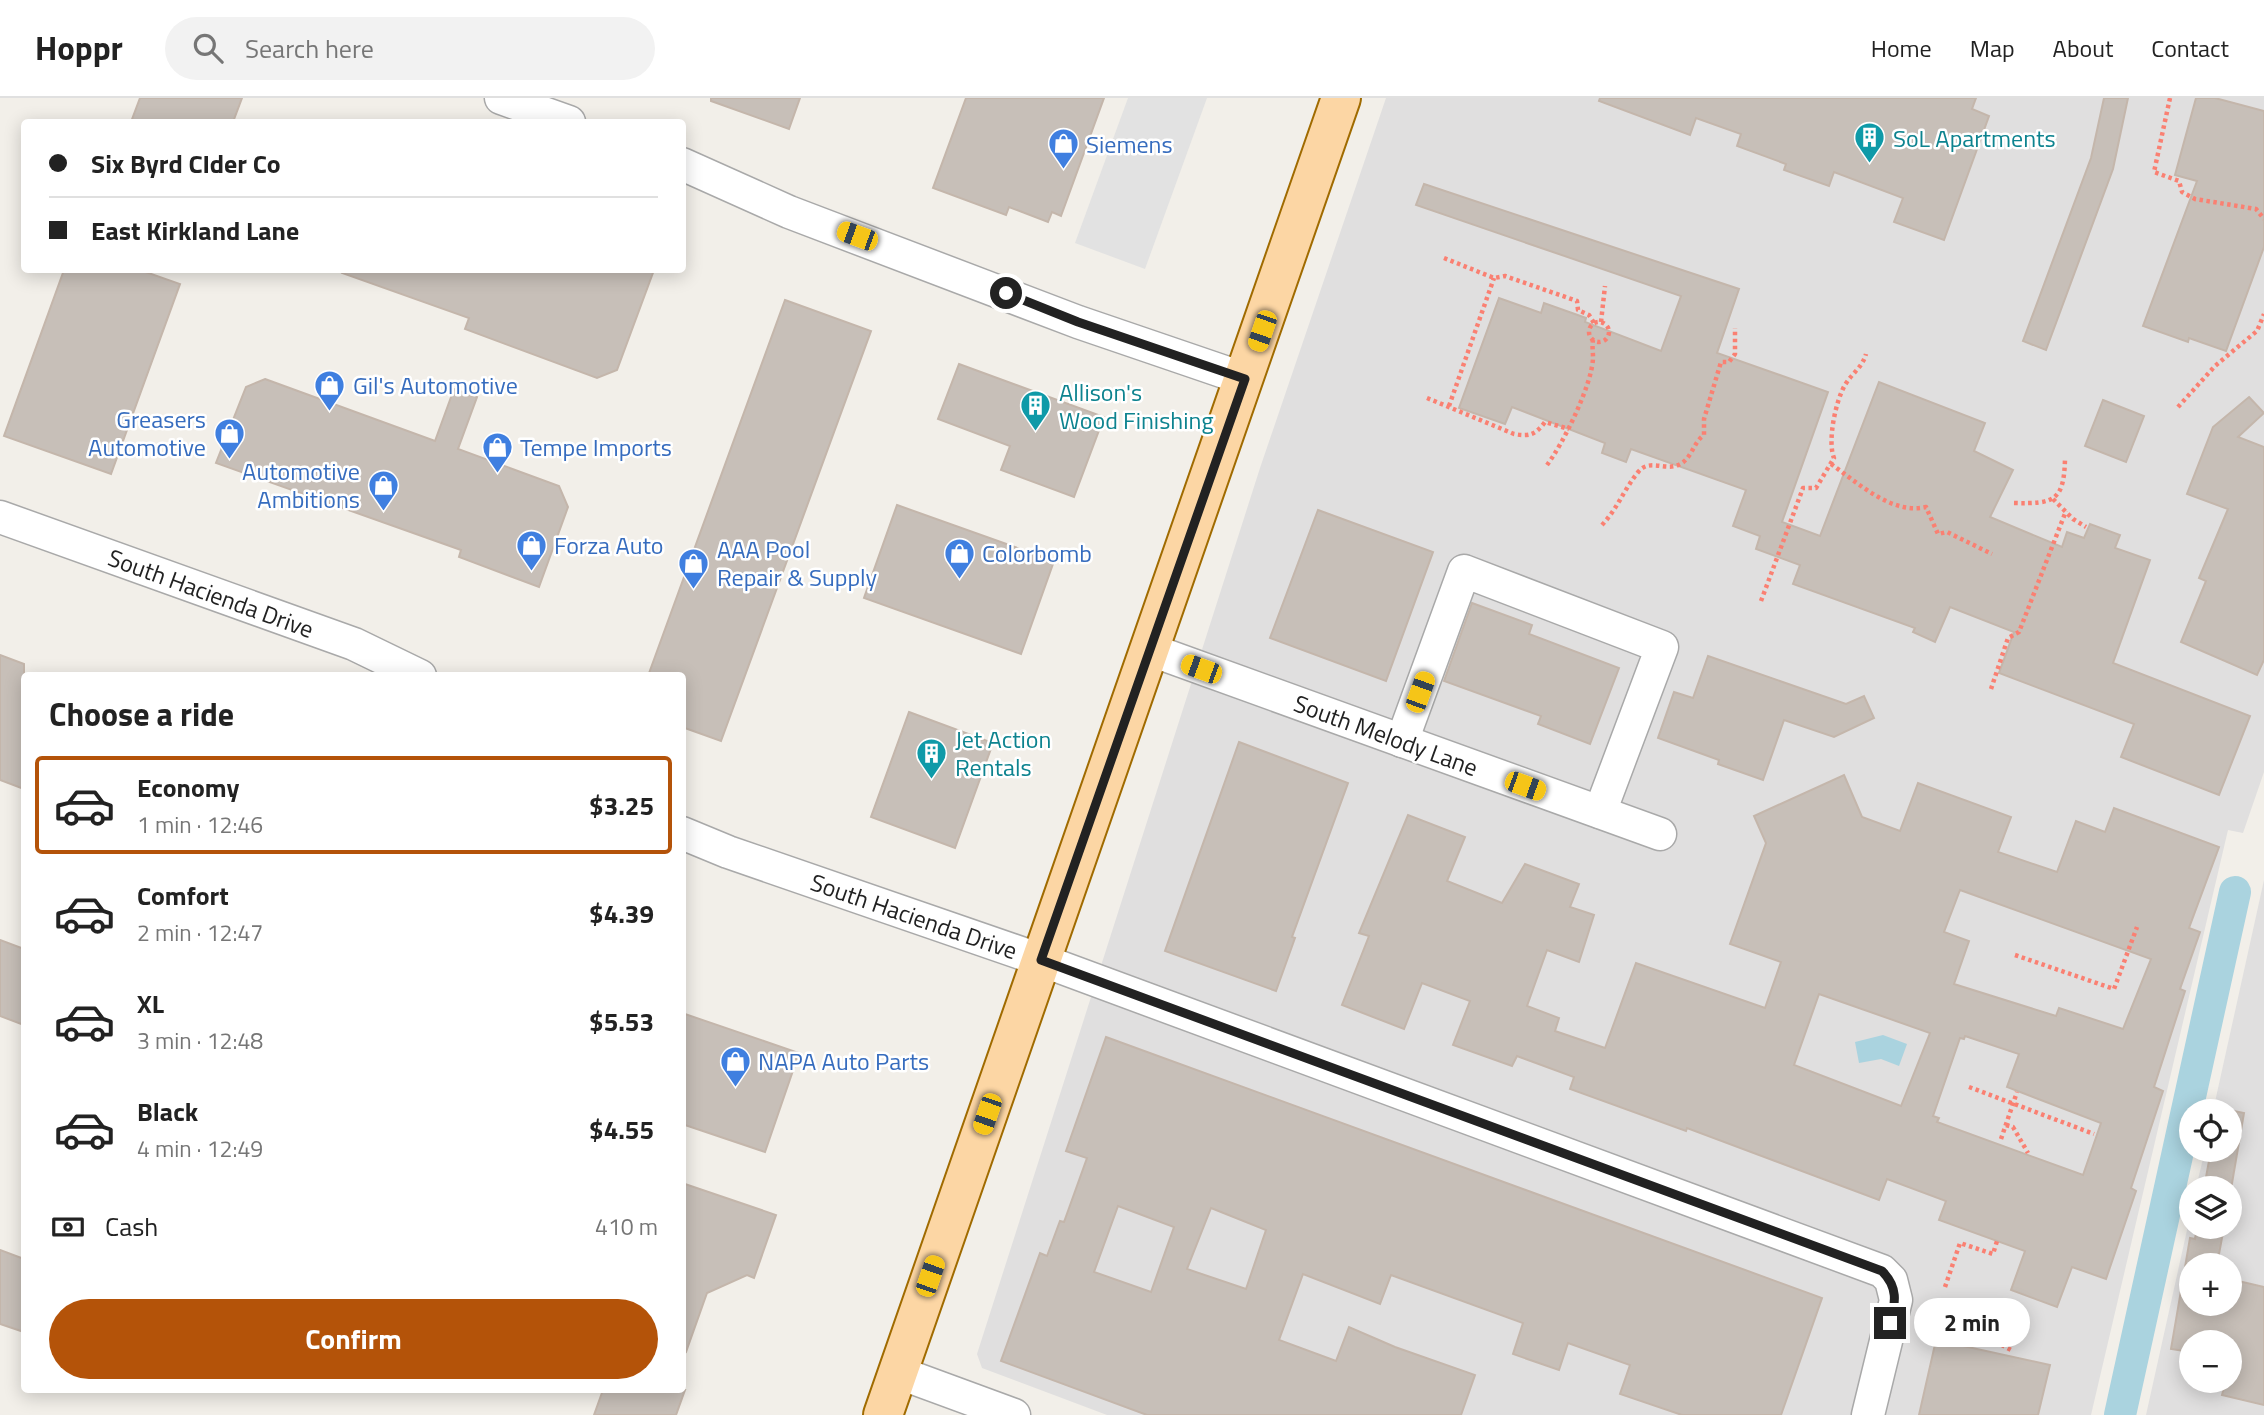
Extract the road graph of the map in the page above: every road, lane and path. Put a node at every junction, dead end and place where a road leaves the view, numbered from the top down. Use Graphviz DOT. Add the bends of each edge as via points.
graph roads {
  1 [pos="501,98"];
  2 [pos="1341,98"];
  3 [pos="2170,98"];
  4 [pos="560,119"];
  5 [pos="686,166"];
  6 [pos="2264,219"];
  7 [pos="1444,258"];
  8 [pos="1494,278"];
  9 [pos="1605,286"];
  10 [pos="2264,314"];
  11 [pos="1598,323"];
  12 [pos="1735,328"];
  13 [pos="1594,340"];
  14 [pos="1867,354"];
  15 [pos="1245,379"];
  16 [pos="1427,398"];
  17 [pos="1449,406"];
  18 [pos="2178,407"];
  19 [pos="1569,429"];
  20 [pos="2065,459"];
  21 [pos="1831,464"];
  22 [pos="1547,465"];
  23 [pos="2053,499"];
  24 [pos="2014,503"];
  25 [pos="2066,511"];
  26 [pos="0,517"];
  27 [pos="1602,525"];
  28 [pos="2086,527"];
  29 [pos="1992,554"];
  30 [pos="1761,601"];
  31 [pos="1151,650"];
  32 [pos="412,672"];
  33 [pos="1991,689"];
  34 [pos="1402,741"];
  35 [pos="1600,812"];
  36 [pos="1660,834"];
  37 [pos="686,835"];
  38 [pos="2137,927"];
  39 [pos="2015,955"];
  40 [pos="1041,960"];
  41 [pos="1969,1087"];
  42 [pos="2017,1092"];
  43 [pos="2013,1104"];
  44 [pos="2006,1125"];
  45 [pos="2094,1134"];
  46 [pos="2001,1139"];
  47 [pos="2028,1153"];
  48 [pos="1997,1241"];
  49 [pos="1945,1286"];
  50 [pos="1922,1319"];
  51 [pos="2013,1351"];
  52 [pos="897,1372"];
  53 [pos="883,1415"];
  54 [pos="1014,1415"];
  55 [pos="1868,1415"];
  1 -- 4 [label="street"];
  2 -- 15 [label="main road"];
  3 -- 6 [label="path" via="2154,172 2179,181 2182,192 2194,199 2256,209"];
  5 -- 15 [label="street" via="789,212 1078,322"];
  7 -- 8 [label="path"];
  8 -- 11 [label="path" via="1505,275 1577,302 1578,310"];
  8 -- 17 [label="path"];
  9 -- 11 [label="path"];
  10 -- 18 [label="path" via="2257,331 2215,366"];
  11 -- 13 [label="path" via="1589,332"];
  11 -- 13 [label="path" via="1609,328 1608,337 1603,342"];
  12 -- 27 [label="path" via="1735,354 1729,362 1721,362 1704,419 1704,435 1696,440 1690,456 1675,467 1646,466 1639,471 1619,507"];
  13 -- 19 [label="path" via="1594,356"];
  14 -- 21 [label="path" via="1839,397 1831,430"];
  15 -- 31 [label="main road"];
  16 -- 17 [label="path"];
  17 -- 19 [label="path" via="1514,434 1537,433 1545,422"];
  19 -- 22 [label="path"];
  20 -- 23 [label="path" via="2064,481"];
  21 -- 29 [label="path" via="1891,503 1911,511 1926,507 1938,534 1947,531"];
  21 -- 30 [label="path" via="1816,488 1803,488"];
  23 -- 24 [label="path" via="2043,504"];
  23 -- 25 [label="path"];
  25 -- 28 [label="path"];
  25 -- 33 [label="path" via="2019,632 2008,638"];
  26 -- 32 [label="street, South Hacienda Drive" via="354,644"];
  31 -- 34 [label="street, South Melody Lane"];
  31 -- 40 [label="main road"];
  34 -- 35 [label="street, South Melody Lane"];
  34 -- 35 [label="street" via="1464,571 1661,646"];
  35 -- 36 [label="street, South Melody Lane"];
  37 -- 40 [label="street, South Hacienda Drive"];
  38 -- 39 [label="path" via="2114,989"];
  40 -- 52 [label="main road"];
  40 -- 55 [label="street, South Hacienda Drive" via="1882,1271 1891,1280 1896,1300"];
  41 -- 43 [label="path"];
  42 -- 43 [label="path"];
  43 -- 44 [label="path"];
  43 -- 45 [label="path"];
  44 -- 46 [label="path"];
  44 -- 47 [label="path" via="2013,1127"];
  48 -- 49 [label="path" via="1993,1254 1960,1243"];
  50 -- 51 [label="path" via="1983,1335"];
  52 -- 53 [label="main road"];
  52 -- 54 [label="street"];
}
